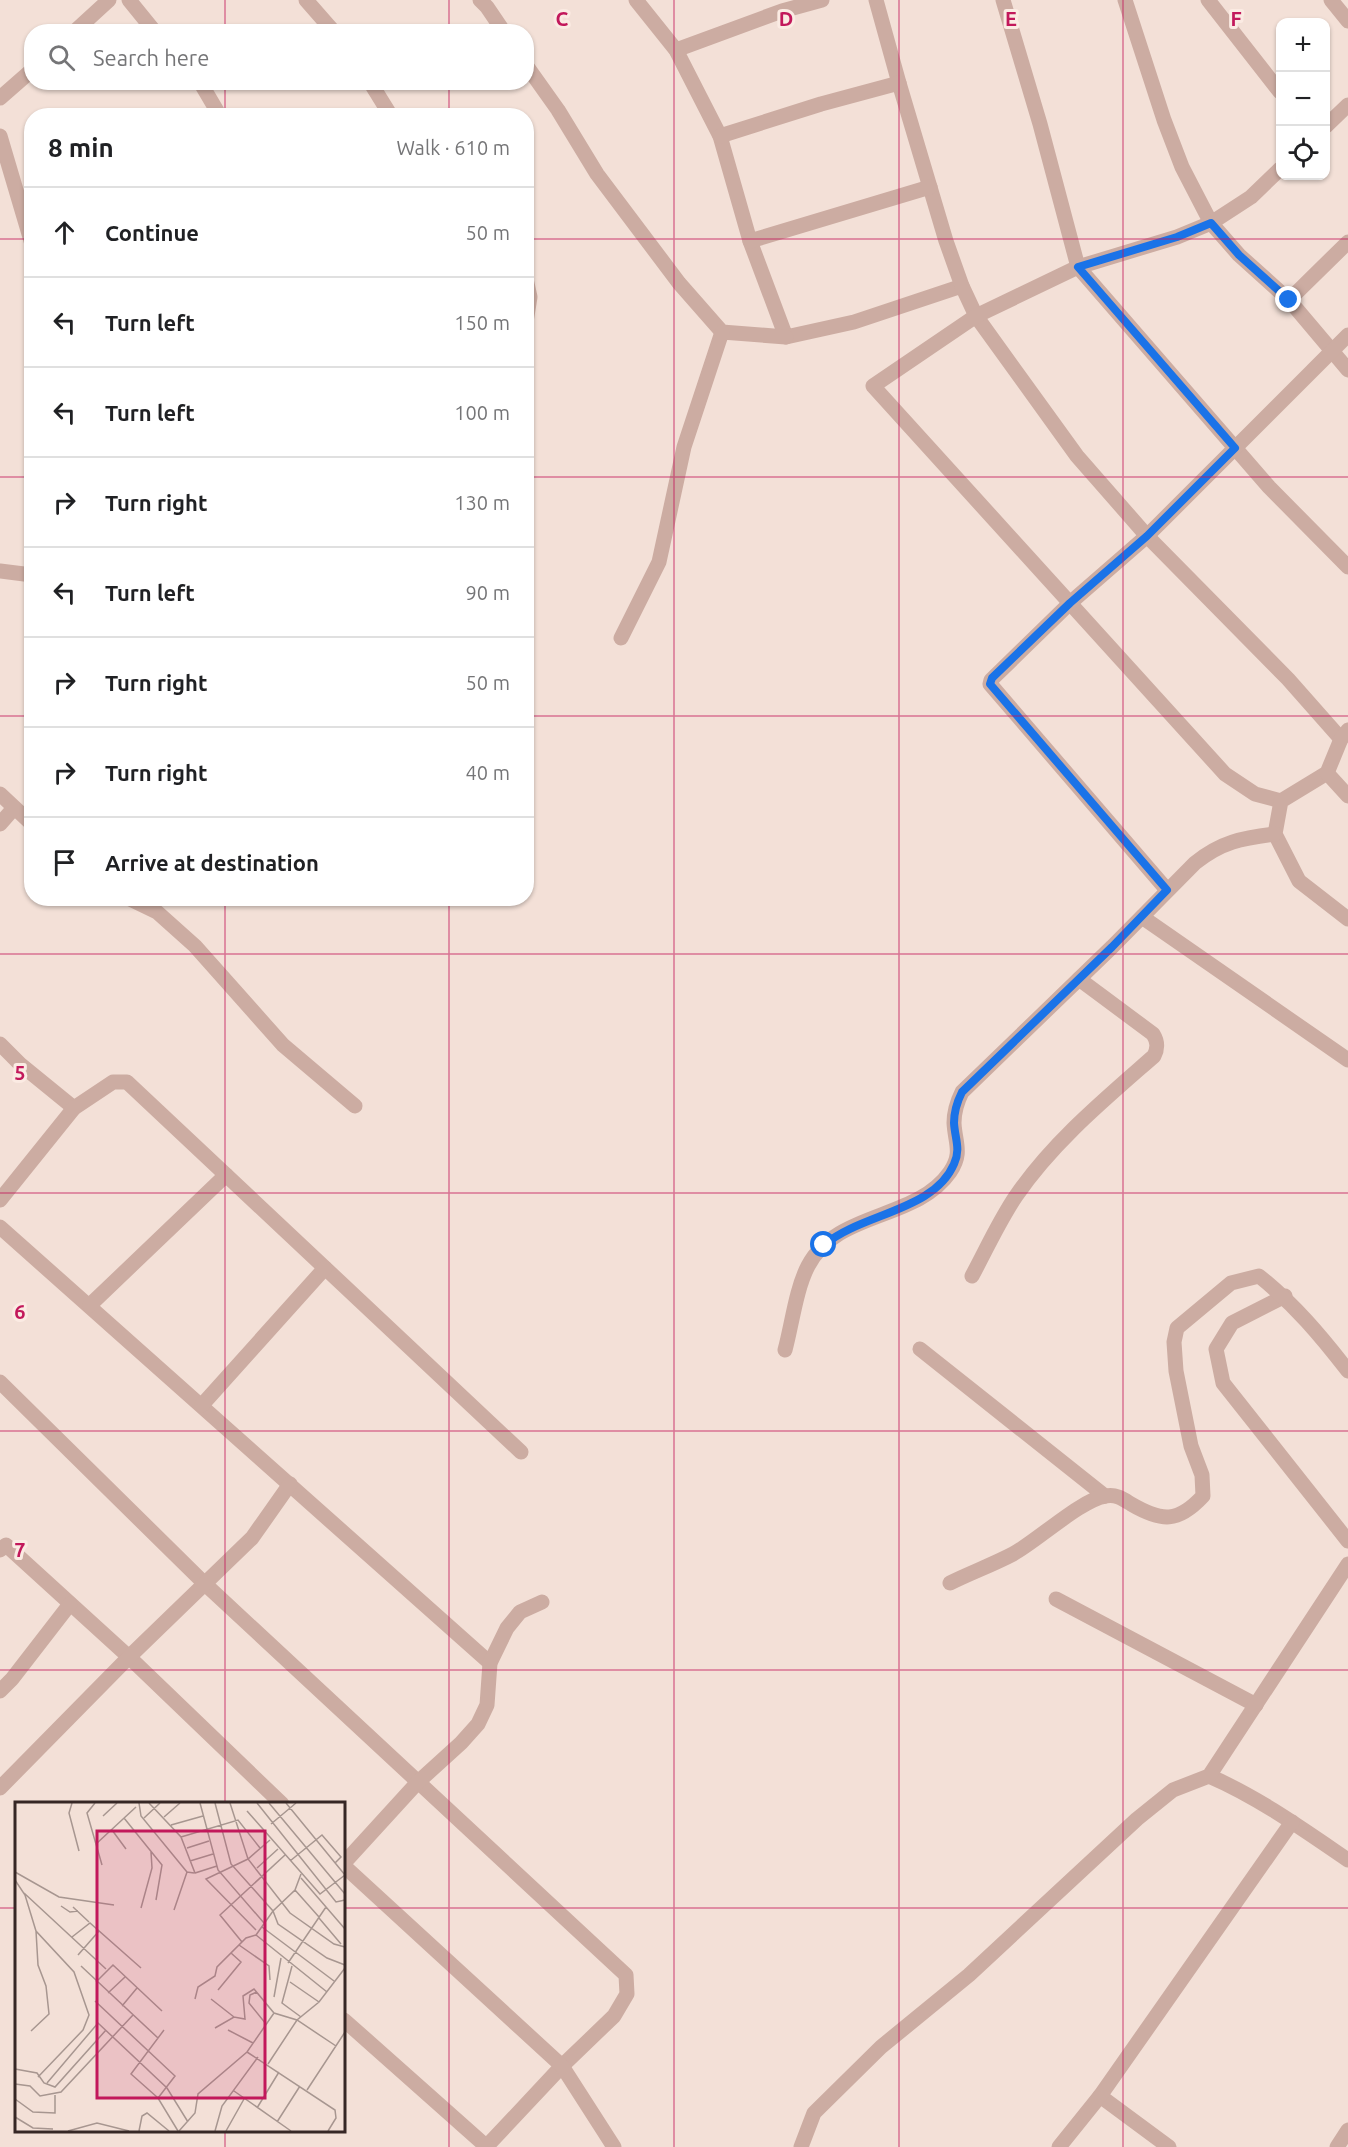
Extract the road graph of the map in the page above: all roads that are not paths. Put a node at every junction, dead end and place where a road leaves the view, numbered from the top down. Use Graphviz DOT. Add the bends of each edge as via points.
graph roads {
  1 [pos="109,0"];
  2 [pos="129,0"];
  3 [pos="306,0"];
  4 [pos="480,0"];
  5 [pos="636,0"];
  6 [pos="822,0"];
  7 [pos="876,0"];
  8 [pos="1003,0"];
  9 [pos="1125,0"];
  10 [pos="1208,0"];
  11 [pos="1331,0"];
  12 [pos="1348,21"];
  13 [pos="83,24"];
  14 [pos="148,24"];
  15 [pos="327,24"];
  16 [pos="499,24"];
  17 [pos="676,50"];
  18 [pos="534,76"];
  19 [pos="24,77"];
  20 [pos="898,83"];
  21 [pos="1276,86"];
  22 [pos="204,90"];
  23 [pos="375,90"];
  24 [pos="0,99"];
  25 [pos="1348,105"];
  26 [pos="215,108"];
  27 [pos="387,108"];
  28 [pos="1330,122"];
  29 [pos="0,136"];
  30 [pos="720,136"];
  31 [pos="1276,174"];
  32 [pos="930,187"];
  33 [pos="24,217"];
  34 [pos="1211,223"];
  35 [pos="750,241"];
  36 [pos="1348,242"];
  37 [pos="1078,267"];
  38 [pos="962,286"];
  39 [pos="1289,300"];
  40 [pos="976,316"];
  41 [pos="722,332"];
  42 [pos="1348,334"];
  43 [pos="786,337"];
  44 [pos="1332,351"];
  45 [pos="1348,370"];
  46 [pos="1235,448"];
  47 [pos="1147,536"];
  48 [pos="1348,567"];
  49 [pos="0,570"];
  50 [pos="24,574"];
  51 [pos="1070,603"];
  52 [pos="621,638"];
  53 [pos="1345,735"];
  54 [pos="1327,773"];
  55 [pos="0,794"];
  56 [pos="1348,796"];
  57 [pos="1281,801"];
  58 [pos="14,808"];
  59 [pos="24,817"];
  60 [pos="0,824"];
  61 [pos="1275,834"];
  62 [pos="1167,890"];
  63 [pos="145,906"];
  64 [pos="1142,916"];
  65 [pos="1348,919"];
  66 [pos="1079,979"];
  67 [pos="0,1044"];
  68 [pos="1348,1060"];
  69 [pos="355,1106"];
  70 [pos="74,1108"];
  71 [pos="226,1175"];
  72 [pos="0,1200"];
  73 [pos="0,1227"];
  74 [pos="325,1268"];
  75 [pos="972,1276"];
  76 [pos="1285,1296"];
  77 [pos="90,1305"];
  78 [pos="920,1349"];
  79 [pos="785,1350"];
  80 [pos="1348,1371"];
  81 [pos="0,1382"];
  82 [pos="202,1406"];
  83 [pos="521,1452"];
  84 [pos="290,1484"];
  85 [pos="1105,1496"];
  86 [pos="1348,1541"];
  87 [pos="0,1550"];
  88 [pos="1348,1564"];
  89 [pos="950,1583"];
  90 [pos="205,1584"];
  91 [pos="1056,1599"];
  92 [pos="542,1602"];
  93 [pos="70,1604"];
  94 [pos="129,1657"];
  95 [pos="490,1663"];
  96 [pos="0,1691"];
  97 [pos="1256,1705"];
  98 [pos="1209,1776"];
  99 [pos="418,1782"];
  100 [pos="0,1788"];
  101 [pos="281,1802"];
  102 [pos="1292,1822"];
  103 [pos="1348,1860"];
  104 [pos="345,1864"];
  105 [pos="345,1866"];
  106 [pos="345,2021"];
  107 [pos="562,2066"];
  108 [pos="1100,2096"];
  109 [pos="1348,2130"];
  110 [pos="487,2147"];
  111 [pos="614,2147"];
  112 [pos="801,2147"];
  113 [pos="1059,2147"];
  114 [pos="1169,2147"];
  115 [pos="1337,2147"];
  1 -- 13 [label="street"];
  2 -- 14 [label="street"];
  3 -- 15 [label="street"];
  4 -- 16 [label="street"];
  5 -- 17 [label="street"];
  6 -- 17 [label="street"];
  7 -- 20 [label="street"];
  8 -- 37 [label="street"];
  9 -- 34 [label="street" via="1164,120"];
  10 -- 21 [label="street"];
  11 -- 12 [label="street"];
  17 -- 30 [label="street"];
  18 -- 41 [label="street" via="597,174 679,283"];
  19 -- 24 [label="street"];
  20 -- 30 [label="street"];
  20 -- 32 [label="street"];
  22 -- 26 [label="street"];
  23 -- 27 [label="street"];
  25 -- 28 [label="street"];
  29 -- 33 [label="street"];
  30 -- 35 [label="street"];
  31 -- 34 [label="street" via="1251,197"];
  32 -- 35 [label="street"];
  32 -- 38 [label="street"];
  34 -- 37 [label="street"];
  34 -- 39 [label="street" via="1239,255"];
  35 -- 43 [label="street"];
  36 -- 39 [label="street"];
  37 -- 40 [label="street"];
  37 -- 46 [label="street"];
  38 -- 40 [label="street"];
  38 -- 43 [label="street" via="854,322"];
  39 -- 44 [label="street"];
  40 -- 47 [label="street" via="1077,456"];
  40 -- 51 [label="street" via="873,386"];
  41 -- 43 [label="street"];
  41 -- 52 [label="street" via="684,447 659,562"];
  42 -- 44 [label="street"];
  44 -- 45 [label="street"];
  44 -- 46 [label="street"];
  46 -- 47 [label="street"];
  46 -- 48 [label="street"];
  47 -- 51 [label="street"];
  47 -- 53 [label="street"];
  49 -- 50 [label="street"];
  51 -- 57 [label="street" via="1225,774 1255,794"];
  51 -- 62 [label="street" via="990,684"];
  53 -- 54 [label="street"];
  54 -- 56 [label="street"];
  54 -- 57 [label="street"];
  55 -- 58 [label="street"];
  57 -- 61 [label="street"];
  58 -- 59 [label="street"];
  58 -- 60 [label="street"];
  61 -- 62 [label="street" via="1220,846"];
  61 -- 65 [label="street" via="1299,881"];
  62 -- 64 [label="street"];
  63 -- 69 [label="street" via="157,912 195,946 283,1045"];
  64 -- 66 [label="street"];
  64 -- 68 [label="street"];
  66 -- 75 [label="street" via="1153,1034 1156,1051 1036,1168 1015,1197"];
  66 -- 79 [label="street" via="962,1092 954,1122 958,1154 941,1183 916,1202 841,1233 815,1254 803,1277"];
  67 -- 70 [label="street"];
  70 -- 71 [label="street" via="113,1082 127,1082"];
  70 -- 72 [label="street"];
  71 -- 74 [label="street"];
  71 -- 77 [label="street"];
  73 -- 77 [label="street"];
  74 -- 82 [label="street"];
  74 -- 83 [label="street"];
  76 -- 80 [label="street"];
  76 -- 85 [label="street" via="1259,1276 1231,1283 1177,1328 1176,1371 1191,1446 1203,1475 1203,1496 1191,1509 1172,1518 1150,1515 1120,1497"];
  76 -- 86 [label="street" via="1232,1323 1216,1349 1223,1383"];
  77 -- 82 [label="street"];
  78 -- 85 [label="street"];
  81 -- 90 [label="street"];
  82 -- 84 [label="street"];
  84 -- 90 [label="street" via="252,1538"];
  84 -- 95 [label="street"];
  85 -- 89 [label="street" via="1086,1504 1013,1554"];
  87 -- 93 [label="street" via="6,1545"];
  88 -- 97 [label="street"];
  90 -- 94 [label="street"];
  90 -- 99 [label="street"];
  91 -- 97 [label="street"];
  92 -- 95 [label="street" via="520,1612 507,1628"];
  93 -- 94 [label="street"];
  93 -- 96 [label="street"];
  94 -- 100 [label="street"];
  94 -- 101 [label="street"];
  95 -- 99 [label="street" via="487,1705 478,1724"];
  97 -- 98 [label="street"];
  98 -- 102 [label="street"];
  98 -- 112 [label="street" via="1173,1790 1137,1819 969,1975 881,2047 814,2113"];
  99 -- 104 [label="street"];
  99 -- 107 [label="street" via="626,1975 627,1994 614,2016"];
  102 -- 103 [label="street"];
  102 -- 108 [label="street"];
  105 -- 107 [label="street"];
  106 -- 110 [label="street"];
  107 -- 110 [label="street"];
  107 -- 111 [label="street"];
  108 -- 113 [label="street"];
  108 -- 114 [label="street"];
  109 -- 115 [label="street"];
}
